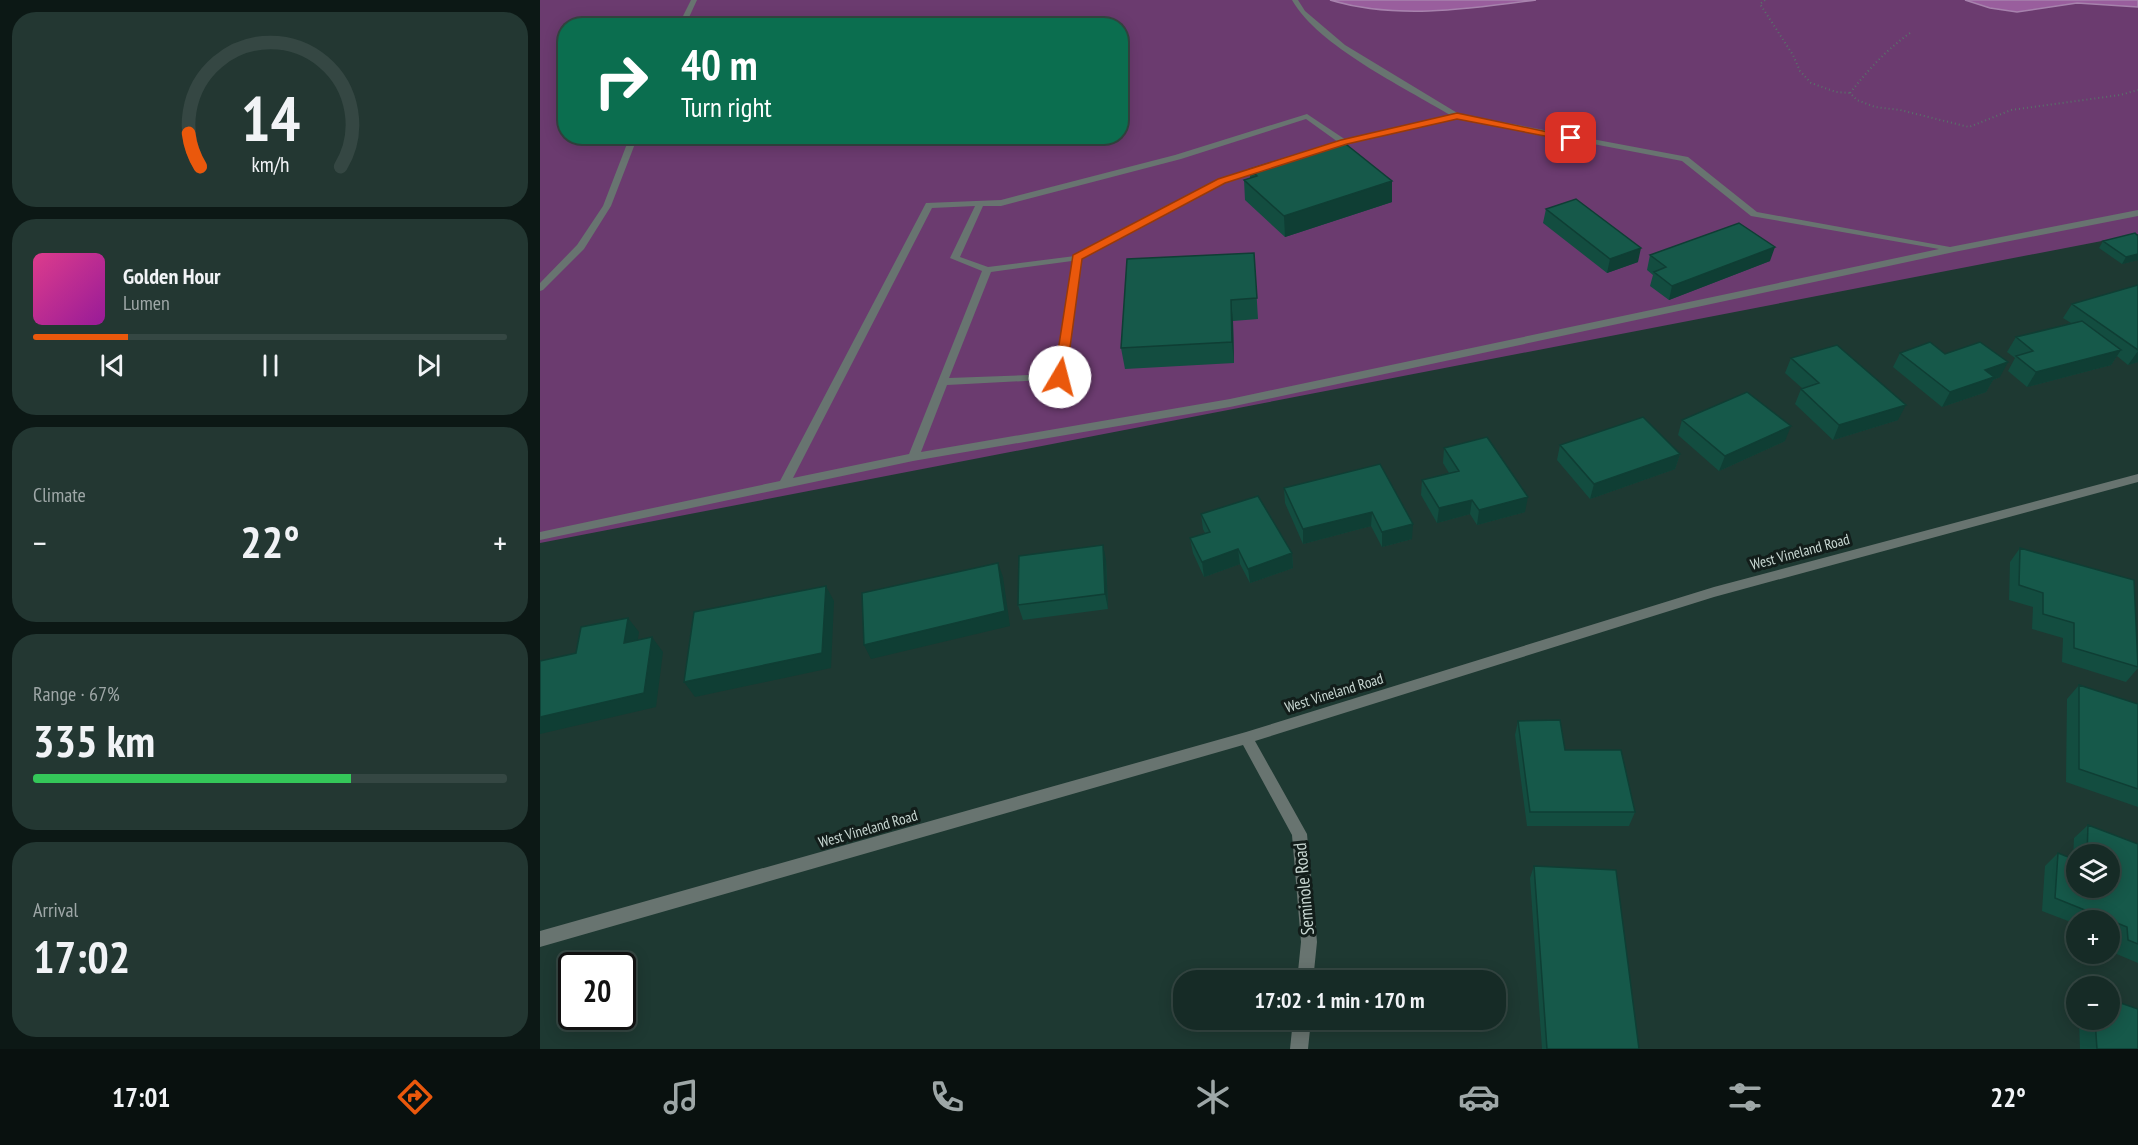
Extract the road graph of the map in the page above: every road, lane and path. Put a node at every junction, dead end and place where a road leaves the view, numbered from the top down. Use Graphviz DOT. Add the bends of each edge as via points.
graph roads {
  1 [pos="694,0"];
  2 [pos="1295,0"];
  3 [pos="1765,0"];
  4 [pos="685,18"];
  5 [pos="1910,33"];
  6 [pos="2138,90"];
  7 [pos="1850,93"];
  8 [pos="1457,116"];
  9 [pos="1344,142"];
  10 [pos="631,144"];
  11 [pos="1333,146"];
  12 [pos="1276,164"];
  13 [pos="980,204"];
  14 [pos="2138,213"];
  15 [pos="1953,249"];
  16 [pos="1077,258"];
  17 [pos="987,270"];
  18 [pos="540,288"];
  19 [pos="943,382"];
  20 [pos="913,457"];
  21 [pos="2138,478"];
  22 [pos="784,484"];
  23 [pos="540,536"];
  24 [pos="1246,738"];
  25 [pos="540,939"];
  26 [pos="1306,970"];
  27 [pos="1301,1030"];
  28 [pos="1299,1049"];
  1 -- 4 [label="street"];
  2 -- 8 [label="street" via="1302,12 1342,47"];
  3 -- 7 [label="path" via="1760,4 1800,71 1811,83"];
  5 -- 7 [label="path" via="1887,49"];
  6 -- 7 [label="path" via="2011,110 1969,127 1875,107"];
  8 -- 9 [label="street"];
  8 -- 15 [label="street" via="1684,159 1754,214"];
  9 -- 11 [label="street"];
  9 -- 13 [label="street" via="1307,116 1167,160 1001,203"];
  10 -- 18 [label="street" via="607,206 581,247"];
  12 -- 16 [label="street" via="1222,181"];
  13 -- 17 [label="street" via="955,258"];
  13 -- 22 [label="street" via="929,205"];
  14 -- 15 [label="street"];
  15 -- 20 [label="street" via="1230,403"];
  16 -- 17 [label="street"];
  16 -- 19 [label="street" via="1060,377"];
  17 -- 19 [label="street"];
  19 -- 20 [label="street"];
  20 -- 22 [label="street"];
  21 -- 24 [label="street, West Vineland Road" via="1714,592"];
  22 -- 23 [label="street"];
  24 -- 25 [label="street, West Vineland Road"];
  24 -- 26 [label="street, Seminole Road" via="1299,834 1309,942"];
  27 -- 28 [label="street"];
}
